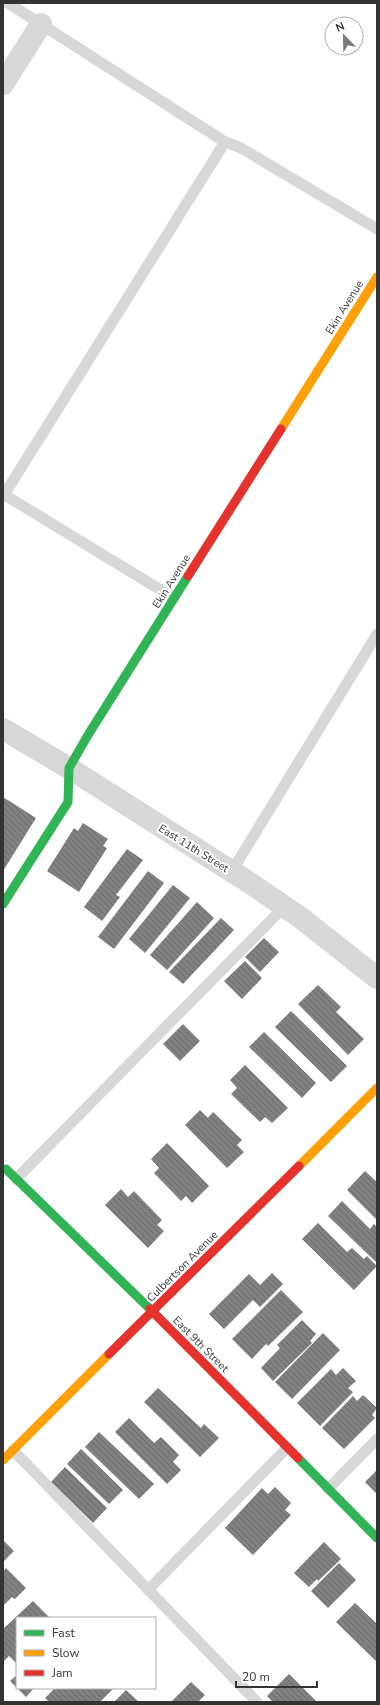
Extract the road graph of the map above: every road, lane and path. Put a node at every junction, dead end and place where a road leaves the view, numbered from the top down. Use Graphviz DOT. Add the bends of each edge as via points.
graph roads {
  1 [pos="8,3"];
  2 [pos="41,24"];
  3 [pos="3,84"];
  4 [pos="225,142"];
  5 [pos="377,229"];
  6 [pos="377,277"];
  7 [pos="4,494"];
  8 [pos="174,598"];
  9 [pos="377,634"];
  10 [pos="3,729"];
  11 [pos="69,768"];
  12 [pos="232,871"];
  13 [pos="3,904"];
  14 [pos="285,906"];
  15 [pos="377,978"];
  16 [pos="377,1088"];
  17 [pos="6,1169"];
  18 [pos="16,1179"];
  19 [pos="152,1312"];
  20 [pos="377,1439"];
  21 [pos="287,1448"];
  22 [pos="13,1450"];
  23 [pos="3,1460"];
  24 [pos="328,1489"];
  25 [pos="377,1538"];
  26 [pos="148,1590"];
  27 [pos="257,1702"];
  1 -- 2 [label="lane"];
  2 -- 3 [label="street"];
  2 -- 4 [label="lane"];
  4 -- 5 [label="lane" via="241,148"];
  4 -- 7 [label="lane"];
  6 -- 8 [label="street, Ekin Avenue"];
  7 -- 8 [label="lane"];
  8 -- 11 [label="street, Ekin Avenue"];
  9 -- 12 [label="lane"];
  10 -- 11 [label="street, East 11th Street"];
  11 -- 12 [label="street, East 11th Street"];
  11 -- 13 [label="street, Ekin Avenue" via="68,802"];
  12 -- 14 [label="street, East 11th Street"];
  14 -- 15 [label="street, East 11th Street"];
  14 -- 18 [label="lane"];
  16 -- 19 [label="street, Culbertson Avenue"];
  17 -- 18 [label="street, East 9th Street"];
  18 -- 19 [label="street, East 9th Street"];
  19 -- 21 [label="street, East 9th Street"];
  19 -- 22 [label="street, Culbertson Avenue"];
  20 -- 24 [label="lane"];
  21 -- 24 [label="street, East 9th Street"];
  21 -- 26 [label="lane"];
  22 -- 23 [label="street, Culbertson Avenue"];
  22 -- 26 [label="lane"];
  24 -- 25 [label="street, East 9th Street"];
  26 -- 27 [label="lane"];
}
